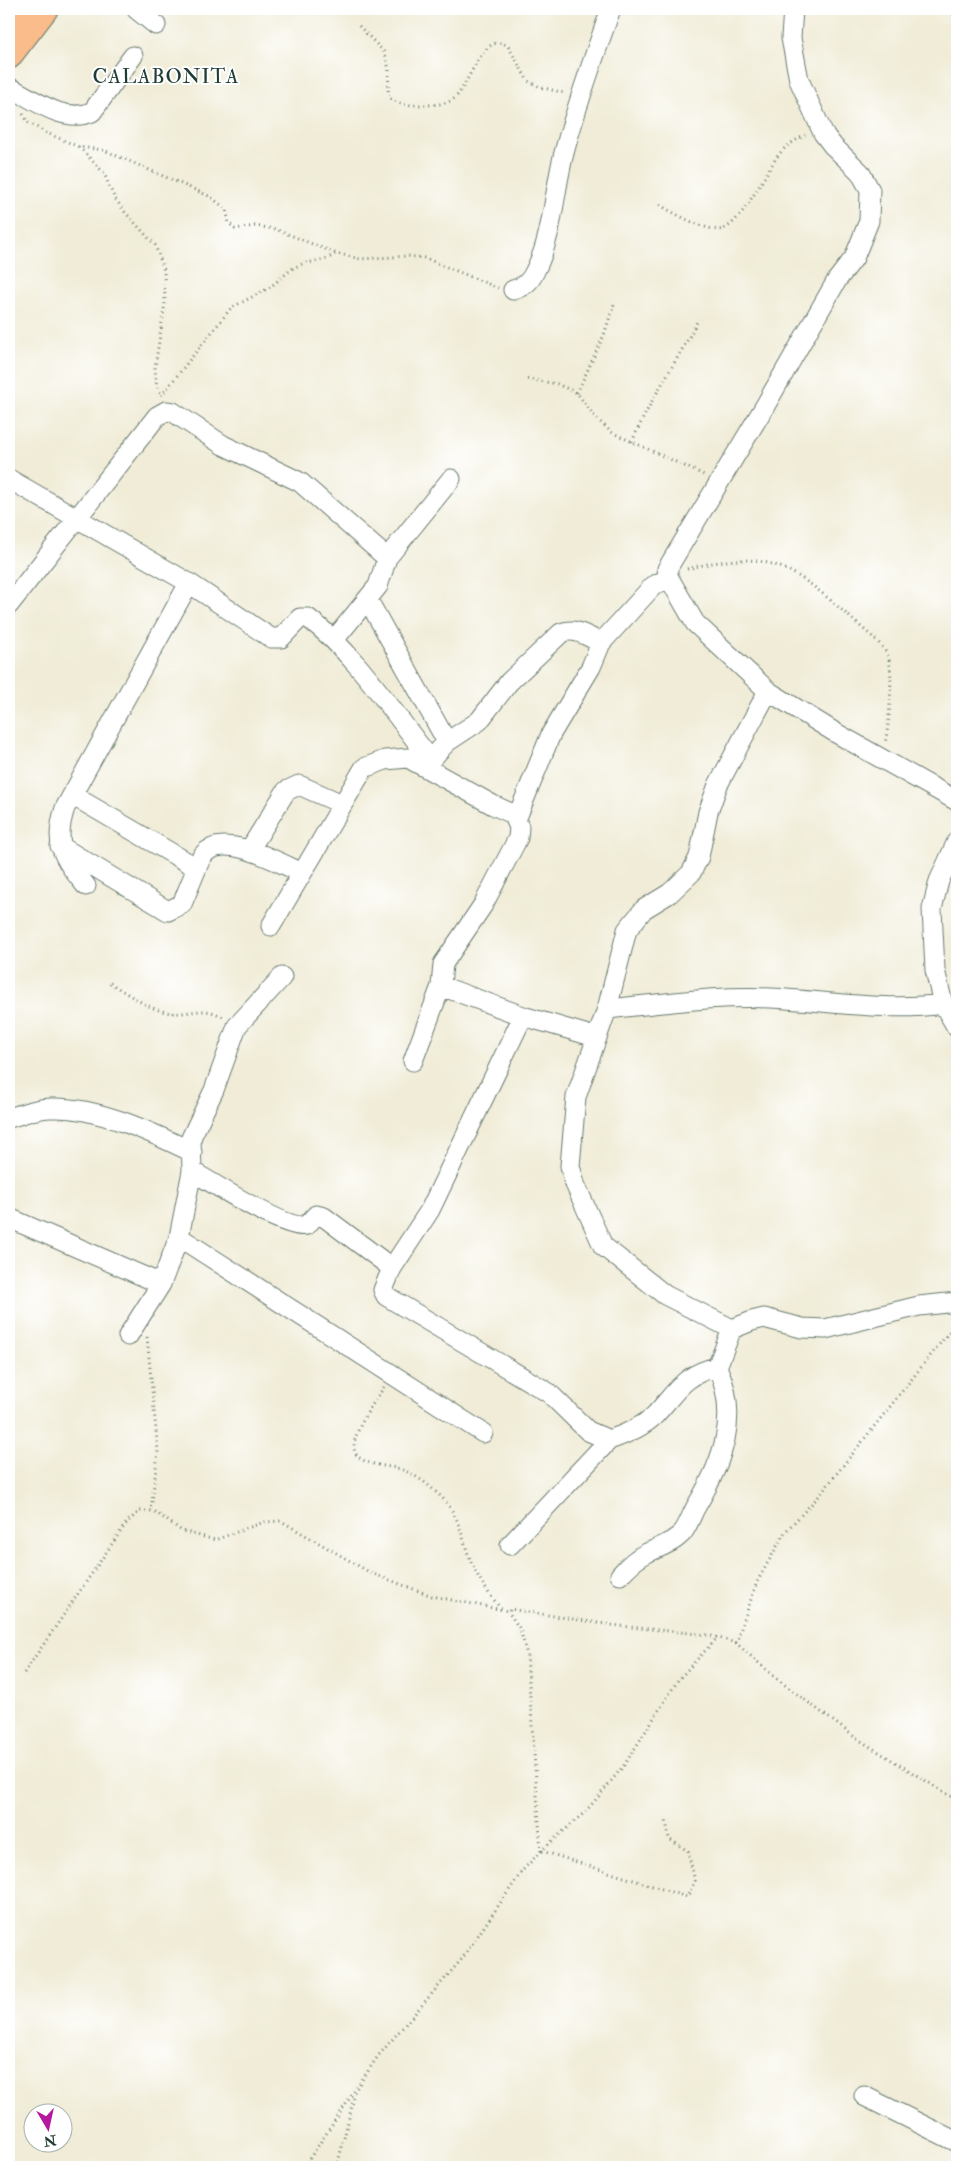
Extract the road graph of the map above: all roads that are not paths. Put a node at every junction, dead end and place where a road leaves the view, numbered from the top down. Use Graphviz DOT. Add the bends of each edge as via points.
graph roads {
  1 [pos="21,9"];
  2 [pos="46,9"];
  3 [pos="136,9"];
  4 [pos="611,9"];
  5 [pos="793,9"];
  6 [pos="9,24"];
  7 [pos="156,25"];
  8 [pos="9,56"];
  9 [pos="133,56"];
  10 [pos="9,87"];
  11 [pos="513,290"];
  12 [pos="9,479"];
  13 [pos="451,480"];
  14 [pos="78,519"];
  15 [pos="387,558"];
  16 [pos="668,576"];
  17 [pos="189,583"];
  18 [pos="368,600"];
  19 [pos="9,605"];
  20 [pos="334,640"];
  21 [pos="601,643"];
  22 [pos="768,691"];
  23 [pos="447,742"];
  24 [pos="428,763"];
  25 [pos="72,795"];
  26 [pos="957,801"];
  27 [pos="342,804"];
  28 [pos="516,820"];
  29 [pos="957,841"];
  30 [pos="60,846"];
  31 [pos="250,849"];
  32 [pos="197,868"];
  33 [pos="302,872"];
  34 [pos="86,886"];
  35 [pos="272,926"];
  36 [pos="282,977"];
  37 [pos="441,986"];
  38 [pos="943,1004"];
  39 [pos="607,1009"];
  40 [pos="523,1016"];
  41 [pos="957,1028"];
  42 [pos="595,1037"];
  43 [pos="412,1060"];
  44 [pos="9,1118"];
  45 [pos="192,1152"];
  46 [pos="192,1171"];
  47 [pos="9,1218"];
  48 [pos="179,1237"];
  49 [pos="392,1268"];
  50 [pos="161,1284"];
  51 [pos="957,1302"];
  52 [pos="732,1329"];
  53 [pos="128,1336"];
  54 [pos="717,1367"];
  55 [pos="483,1433"];
  56 [pos="609,1440"];
  57 [pos="510,1545"];
  58 [pos="620,1575"];
  59 [pos="864,2096"];
  60 [pos="957,2142"];
  1 -- 6 [label="main road"];
  2 -- 8 [label="main road"];
  3 -- 7 [label="street"];
  4 -- 11 [label="street" via="564,153 536,269 529,282"];
  5 -- 16 [label="street" via="791,38 800,80 823,133 860,172 870,190 869,221 854,258 837,280 669,565"];
  9 -- 10 [label="street" via="92,112 86,115 64,115"];
  12 -- 14 [label="street"];
  13 -- 15 [label="street"];
  14 -- 15 [label="street" via="157,416 170,411 223,445 300,482"];
  14 -- 17 [label="street"];
  14 -- 19 [label="street"];
  15 -- 18 [label="street" via="380,580"];
  16 -- 21 [label="street" via="653,586"];
  16 -- 22 [label="street" via="695,623"];
  17 -- 20 [label="street" via="272,638 284,636 300,618 306,617"];
  17 -- 25 [label="street"];
  18 -- 20 [label="street"];
  18 -- 23 [label="street"];
  20 -- 24 [label="street"];
  21 -- 23 [label="street" via="577,631 561,633 509,682 479,721"];
  21 -- 28 [label="street" via="591,667 550,734"];
  22 -- 26 [label="street"];
  22 -- 39 [label="street" via="718,785 708,812 700,857 691,873 644,909 627,930"];
  23 -- 24 [label="street"];
  24 -- 27 [label="street" via="408,758 385,760 364,768"];
  24 -- 28 [label="street" via="493,805 513,814"];
  25 -- 30 [label="street" via="61,819"];
  25 -- 32 [label="street"];
  27 -- 31 [label="street" via="299,785 294,786 286,792"];
  27 -- 33 [label="street"];
  28 -- 37 [label="street" via="518,838 483,905 443,964"];
  29 -- 38 [label="street" via="938,881 932,909 935,970"];
  30 -- 32 [label="street" via="168,911 182,904"];
  30 -- 34 [label="street" via="66,860"];
  31 -- 32 [label="street" via="210,849 203,854"];
  31 -- 33 [label="street"];
  33 -- 35 [label="street"];
  36 -- 45 [label="street" via="237,1026 214,1090 192,1138"];
  37 -- 40 [label="street"];
  37 -- 43 [label="street"];
  38 -- 39 [label="street" via="910,1007 770,998"];
  38 -- 41 [label="street"];
  39 -- 42 [label="street"];
  40 -- 42 [label="street"];
  40 -- 49 [label="street" via="430,1210"];
  42 -- 52 [label="street" via="576,1097 570,1166 603,1246 665,1295"];
  44 -- 45 [label="street" via="50,1108 90,1114 136,1126"];
  45 -- 46 [label="street"];
  46 -- 48 [label="street"];
  46 -- 49 [label="street" via="294,1226 305,1226 314,1216 320,1216"];
  47 -- 50 [label="street"];
  48 -- 50 [label="street"];
  48 -- 55 [label="street"];
  49 -- 56 [label="street" via="383,1290 386,1296 549,1393 588,1431"];
  50 -- 53 [label="street"];
  51 -- 52 [label="street" via="892,1311 825,1330 764,1318"];
  52 -- 54 [label="street"];
  54 -- 56 [label="street" via="690,1377 678,1386 653,1416"];
  54 -- 58 [label="street" via="728,1395 728,1422 714,1472 683,1532 634,1560"];
  56 -- 57 [label="street"];
  59 -- 60 [label="street"];
}
